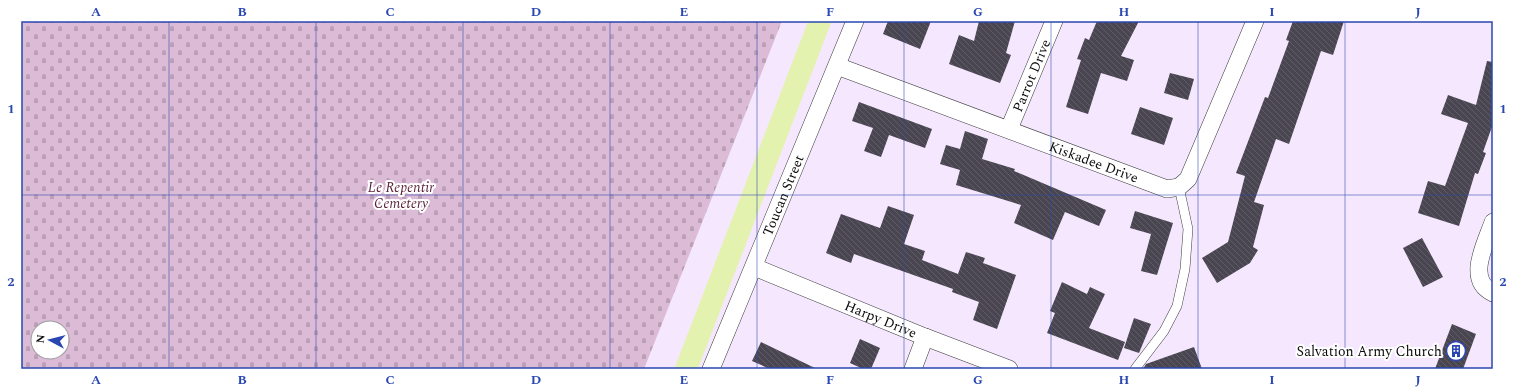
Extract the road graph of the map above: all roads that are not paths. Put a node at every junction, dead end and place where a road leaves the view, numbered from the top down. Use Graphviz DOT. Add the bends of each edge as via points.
graph roads {
  1 [pos="855,21"];
  2 [pos="1054,21"];
  3 [pos="1255,21"];
  4 [pos="837,66"];
  5 [pos="1009,129"];
  6 [pos="1179,188"];
  7 [pos="1493,222"];
  8 [pos="754,267"];
  9 [pos="1493,293"];
  10 [pos="925,337"];
  11 [pos="711,369"];
  12 [pos="913,369"];
  13 [pos="1010,369"];
  14 [pos="1136,369"];
  1 -- 4 [label="street, Toucan Street"];
  2 -- 5 [label="street, Parrot Drive"];
  3 -- 6 [label="street" via="1188,179"];
  4 -- 5 [label="street, Kiskadee Drive"];
  4 -- 8 [label="street, Toucan Street"];
  5 -- 6 [label="street, Kiskadee Drive" via="1167,189"];
  6 -- 14 [label="lane" via="1188,229 1185,269 1177,306 1164,331"];
  7 -- 9 [label="street" via="1478,263 1480,279 1486,290"];
  8 -- 10 [label="street, Harpy Drive"];
  8 -- 11 [label="street, Toucan Street"];
  10 -- 12 [label="street"];
  10 -- 13 [label="street, Harpy Drive"];
}
